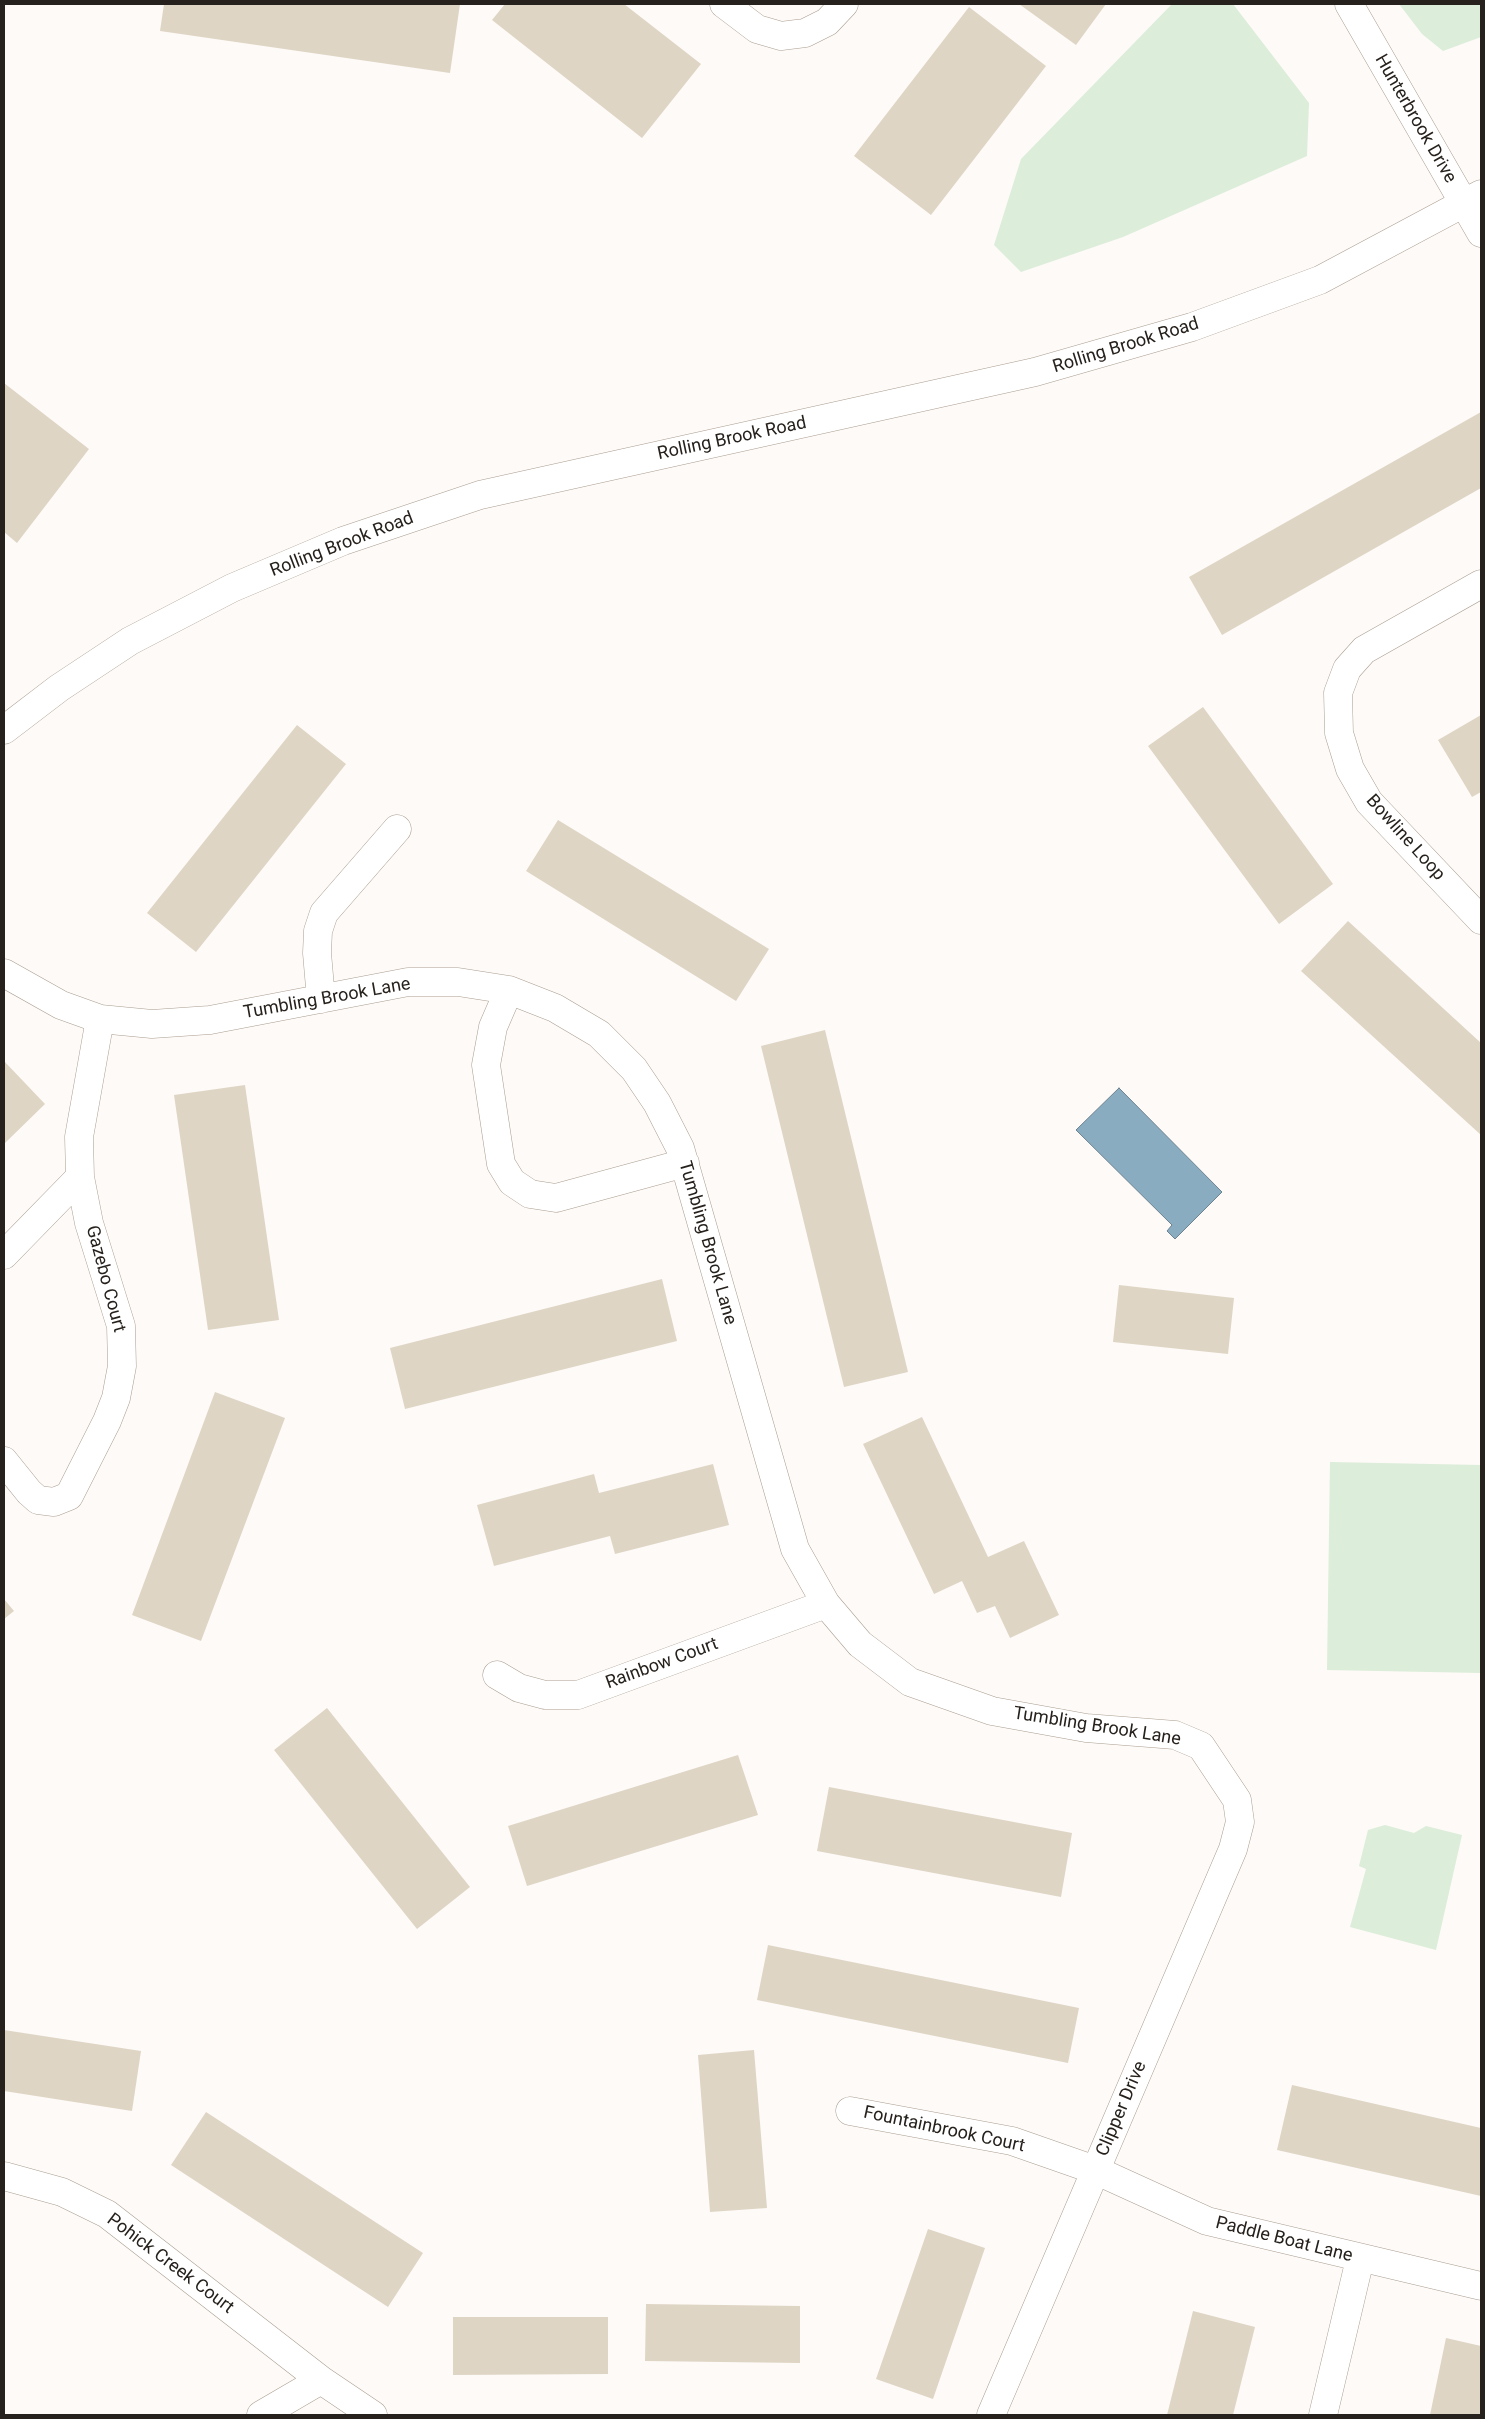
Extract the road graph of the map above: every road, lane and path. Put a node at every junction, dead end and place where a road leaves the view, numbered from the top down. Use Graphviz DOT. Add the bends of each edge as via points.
graph roads {
  1 [pos="724,4"];
  2 [pos="844,4"];
  3 [pos="1349,4"];
  4 [pos="1473,199"];
  5 [pos="1481,233"];
  6 [pos="1481,584"];
  7 [pos="4,730"];
  8 [pos="397,829"];
  9 [pos="1481,920"];
  10 [pos="4,974"];
  11 [pos="509,990"];
  12 [pos="321,999"];
  13 [pos="100,1019"];
  14 [pos="685,1163"];
  15 [pos="80,1177"];
  16 [pos="4,1255"];
  17 [pos="4,1461"];
  18 [pos="826,1604"];
  19 [pos="497,1675"];
  20 [pos="1237,1800"];
  21 [pos="850,2111"];
  22 [pos="1095,2170"];
  23 [pos="4,2176"];
  24 [pos="1360,2259"];
  25 [pos="1481,2286"];
  26 [pos="322,2380"];
  27 [pos="262,2415"];
  28 [pos="374,2415"];
  29 [pos="991,2415"];
  30 [pos="1323,2415"];
  1 -- 2 [label="street" via="757,29 780,36 805,33 827,22"];
  3 -- 4 [label="street, Hunterbrook Drive"];
  4 -- 5 [label="street, Hunterbrook Drive"];
  4 -- 7 [label="street, Rolling Brook Road" via="1320,280 1192,327 1035,372 480,495 343,541 232,588 130,641 59,688"];
  6 -- 9 [label="street, Bowline Loop" via="1364,650 1347,669 1338,692 1339,733 1350,769 1369,802"];
  8 -- 12 [label="street" via="324,913 318,932 317,953"];
  10 -- 13 [label="street, Tumbling Brook Lane" via="62,1005"];
  11 -- 12 [label="street, Tumbling Brook Lane" via="458,982 408,982"];
  11 -- 14 [label="street, Tumbling Brook Lane" via="555,1008 610,1045 634,1069 658,1103"];
  11 -- 14 [label="street" via="493,1027 486,1065 501,1164 512,1182 530,1194 556,1198"];
  12 -- 13 [label="street, Tumbling Brook Lane" via="210,1020 152,1024"];
  13 -- 15 [label="street, Gazebo Court" via="79,1137"];
  14 -- 18 [label="street, Tumbling Brook Lane" via="795,1549"];
  15 -- 16 [label="street"];
  15 -- 17 [label="street, Gazebo Court" via="89,1223 121,1326 122,1366 116,1398 69,1496 54,1502 38,1500"];
  18 -- 19 [label="street, Rainbow Court" via="578,1694 545,1695 519,1688"];
  18 -- 20 [label="street, Tumbling Brook Lane" via="860,1644 910,1682 992,1711 1086,1728 1175,1735 1201,1746"];
  20 -- 22 [label="street, Clipper Drive" via="1240,1822 1233,1849"];
  21 -- 22 [label="street, Fountainbrook Court" via="1012,2141"];
  22 -- 24 [label="street, Paddle Boat Lane" via="1207,2221"];
  22 -- 29 [label="street, Clipper Drive"];
  23 -- 26 [label="street, Pohick Creek Court" via="62,2192 107,2214"];
  24 -- 25 [label="street, Paddle Boat Lane"];
  24 -- 30 [label="street"];
  26 -- 27 [label="street"];
  26 -- 28 [label="street, Pohick Creek Court"];
}
